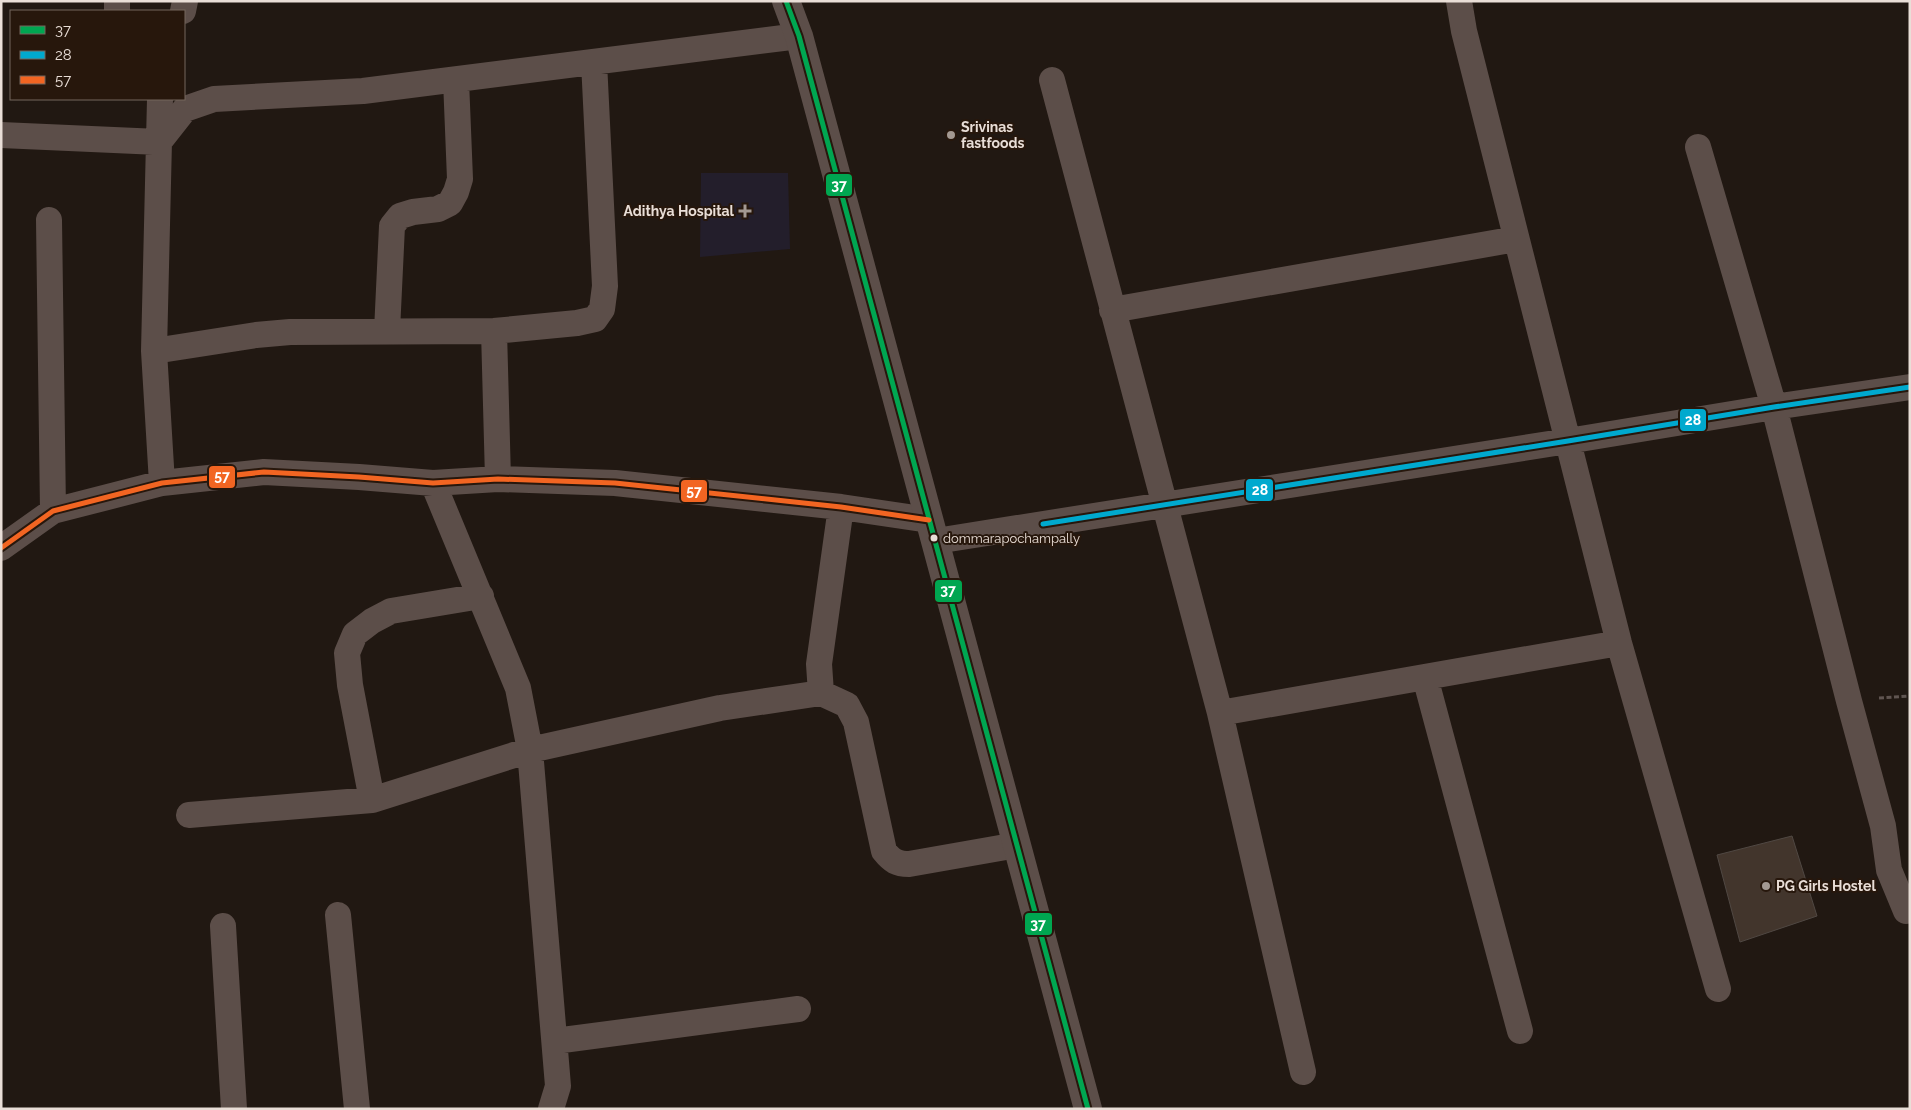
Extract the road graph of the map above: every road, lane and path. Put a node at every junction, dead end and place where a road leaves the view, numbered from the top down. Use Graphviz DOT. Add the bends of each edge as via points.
graph roads {
  1 [pos="786,1"];
  2 [pos="1459,1"];
  3 [pos="799,36"];
  4 [pos="594,62"];
  5 [pos="456,80"];
  6 [pos="1052,80"];
  7 [pos="160,100"];
  8 [pos="1,135"];
  9 [pos="159,142"];
  10 [pos="1698,147"];
  11 [pos="49,220"];
  12 [pos="1516,238"];
  13 [pos="1112,310"];
  14 [pos="387,331"];
  15 [pos="494,331"];
  16 [pos="154,351"];
  17 [pos="1910,387"];
  18 [pos="1774,406"];
  19 [pos="1568,442"];
  20 [pos="498,479"];
  21 [pos="162,483"];
  22 [pos="433,483"];
  23 [pos="1166,505"];
  24 [pos="841,507"];
  25 [pos="53,511"];
  26 [pos="932,530"];
  27 [pos="1,548"];
  28 [pos="481,596"];
  29 [pos="1619,643"];
  30 [pos="1424,677"];
  31 [pos="821,694"];
  32 [pos="1220,713"];
  33 [pos="530,750"];
  34 [pos="372,800"];
  35 [pos="189,815"];
  36 [pos="1017,845"];
  37 [pos="1906,912"];
  38 [pos="338,915"];
  39 [pos="223,926"];
  40 [pos="1718,989"];
  41 [pos="798,1009"];
  42 [pos="1520,1031"];
  43 [pos="555,1042"];
  44 [pos="1303,1072"];
  45 [pos="234,1109"];
  46 [pos="357,1109"];
  47 [pos="551,1109"];
  48 [pos="1088,1109"];
  1 -- 3 [label="street"];
  2 -- 12 [label="street"];
  3 -- 4 [label="street"];
  3 -- 26 [label="street"];
  4 -- 5 [label="street"];
  4 -- 15 [label="street" via="605,286 602,309 595,319 577,323"];
  5 -- 9 [label="street" via="363,91 214,99 185,109"];
  5 -- 14 [label="street" via="460,179 450,203 438,209 400,216 392,226"];
  6 -- 13 [label="street"];
  7 -- 9 [label="street"];
  8 -- 9 [label="street"];
  9 -- 16 [label="street"];
  10 -- 18 [label="street"];
  11 -- 25 [label="street"];
  12 -- 13 [label="street"];
  12 -- 19 [label="street"];
  13 -- 23 [label="street"];
  14 -- 15 [label="street"];
  14 -- 16 [label="street" via="290,332"];
  15 -- 20 [label="street"];
  16 -- 21 [label="street"];
  17 -- 18 [label="street"];
  18 -- 19 [label="street"];
  18 -- 37 [label="street" via="1883,826 1889,870"];
  19 -- 23 [label="street"];
  19 -- 29 [label="street"];
  20 -- 22 [label="street"];
  20 -- 24 [label="street" via="615,483"];
  21 -- 22 [label="street" via="264,472"];
  21 -- 25 [label="street"];
  22 -- 28 [label="street"];
  23 -- 26 [label="street"];
  23 -- 32 [label="street"];
  24 -- 26 [label="street"];
  24 -- 31 [label="street" via="819,664"];
  25 -- 27 [label="street"];
  26 -- 36 [label="street"];
  28 -- 33 [label="street" via="518,688"];
  28 -- 34 [label="street" via="392,611 355,634 347,653"];
  29 -- 30 [label="street"];
  29 -- 40 [label="street"];
  30 -- 32 [label="street"];
  30 -- 42 [label="street"];
  31 -- 33 [label="street" via="720,708"];
  31 -- 36 [label="street" via="847,705 856,722 884,851 890,859 898,864 909,864"];
  32 -- 44 [label="street"];
  33 -- 34 [label="street"];
  33 -- 43 [label="street"];
  34 -- 35 [label="street"];
  36 -- 48 [label="street"];
  38 -- 46 [label="street"];
  39 -- 45 [label="street"];
  41 -- 43 [label="street"];
  43 -- 47 [label="street" via="558,1086"];
}
